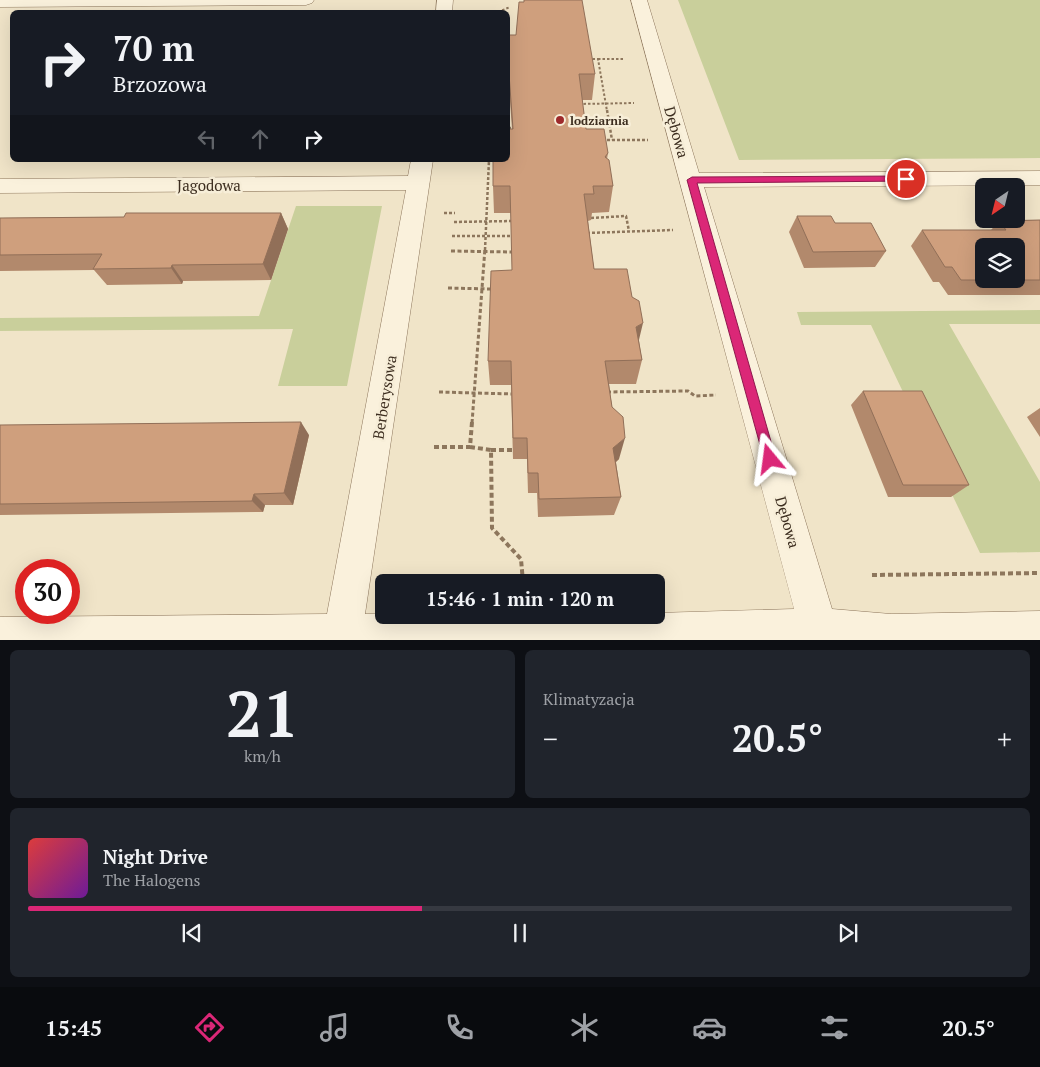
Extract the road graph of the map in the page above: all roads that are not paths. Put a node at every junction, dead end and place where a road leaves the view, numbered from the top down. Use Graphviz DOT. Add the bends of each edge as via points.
graph roads {
  1 [pos="306,0"];
  2 [pos="639,0"];
  3 [pos="0,2"];
  4 [pos="420,171"];
  5 [pos="1040,178"];
  6 [pos="692,180"];
  7 [pos="0,186"];
  8 [pos="1040,630"];
  9 [pos="821,633"];
  10 [pos="343,634"];
  11 [pos="0,637"];
  1 -- 3 [label="street"];
  2 -- 6 [label="street, Dębowa"];
  4 -- 7 [label="street, Jagodowa"];
  4 -- 10 [label="street, Berberysowa"];
  5 -- 6 [label="street"];
  6 -- 9 [label="street, Dębowa"];
  8 -- 9 [label="street"];
  9 -- 10 [label="street"];
  10 -- 11 [label="street"];
}
